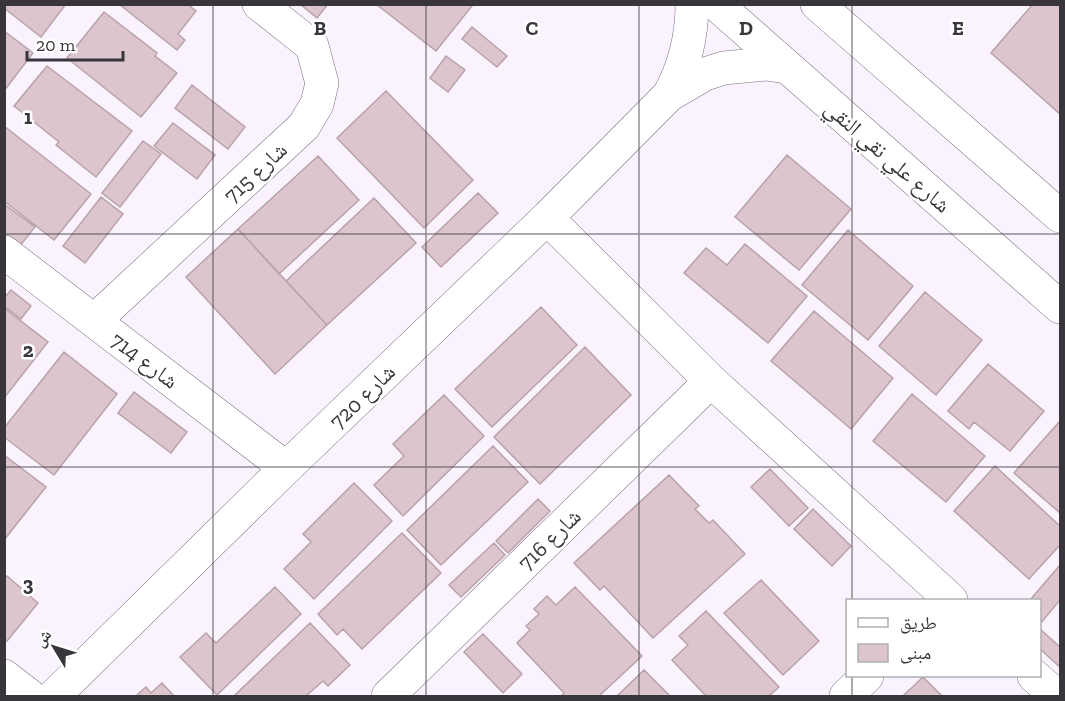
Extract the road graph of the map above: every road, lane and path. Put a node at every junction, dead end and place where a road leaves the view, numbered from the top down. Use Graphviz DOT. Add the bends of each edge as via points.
graph roads {
  1 [pos="259,4"];
  2 [pos="692,4"];
  3 [pos="716,4"];
  4 [pos="817,4"];
  5 [pos="787,67"];
  6 [pos="669,95"];
  7 [pos="1060,216"];
  8 [pos="547,218"];
  9 [pos="4,252"];
  10 [pos="1060,307"];
  11 [pos="94,321"];
  12 [pos="711,381"];
  13 [pos="286,468"];
  14 [pos="947,599"];
  15 [pos="4,676"];
  16 [pos="865,677"];
  17 [pos="1036,677"];
  18 [pos="30,696"];
  19 [pos="54,696"];
  20 [pos="388,696"];
  21 [pos="846,696"];
  22 [pos="1057,696"];
  1 -- 11 [label="street, شارع 715" via="312,46 322,83 317,104 304,126"];
  2 -- 6 [label="street, شارع 720" via="690,40"];
  3 -- 5 [label="street, شارع علي نقي النقي"];
  4 -- 7 [label="street"];
  5 -- 6 [label="street, شارع 720" via="766,64 724,68"];
  5 -- 10 [label="street, شارع علي نقي النقي"];
  6 -- 8 [label="street, شارع 720"];
  8 -- 12 [label="street"];
  8 -- 13 [label="street, شارع 720"];
  9 -- 11 [label="street, شارع 714"];
  11 -- 13 [label="street, شارع 714"];
  12 -- 14 [label="street"];
  12 -- 20 [label="street, شارع 716"];
  13 -- 19 [label="street, شارع 720"];
  15 -- 18 [label="street"];
  16 -- 21 [label="street"];
  17 -- 22 [label="street"];
}
